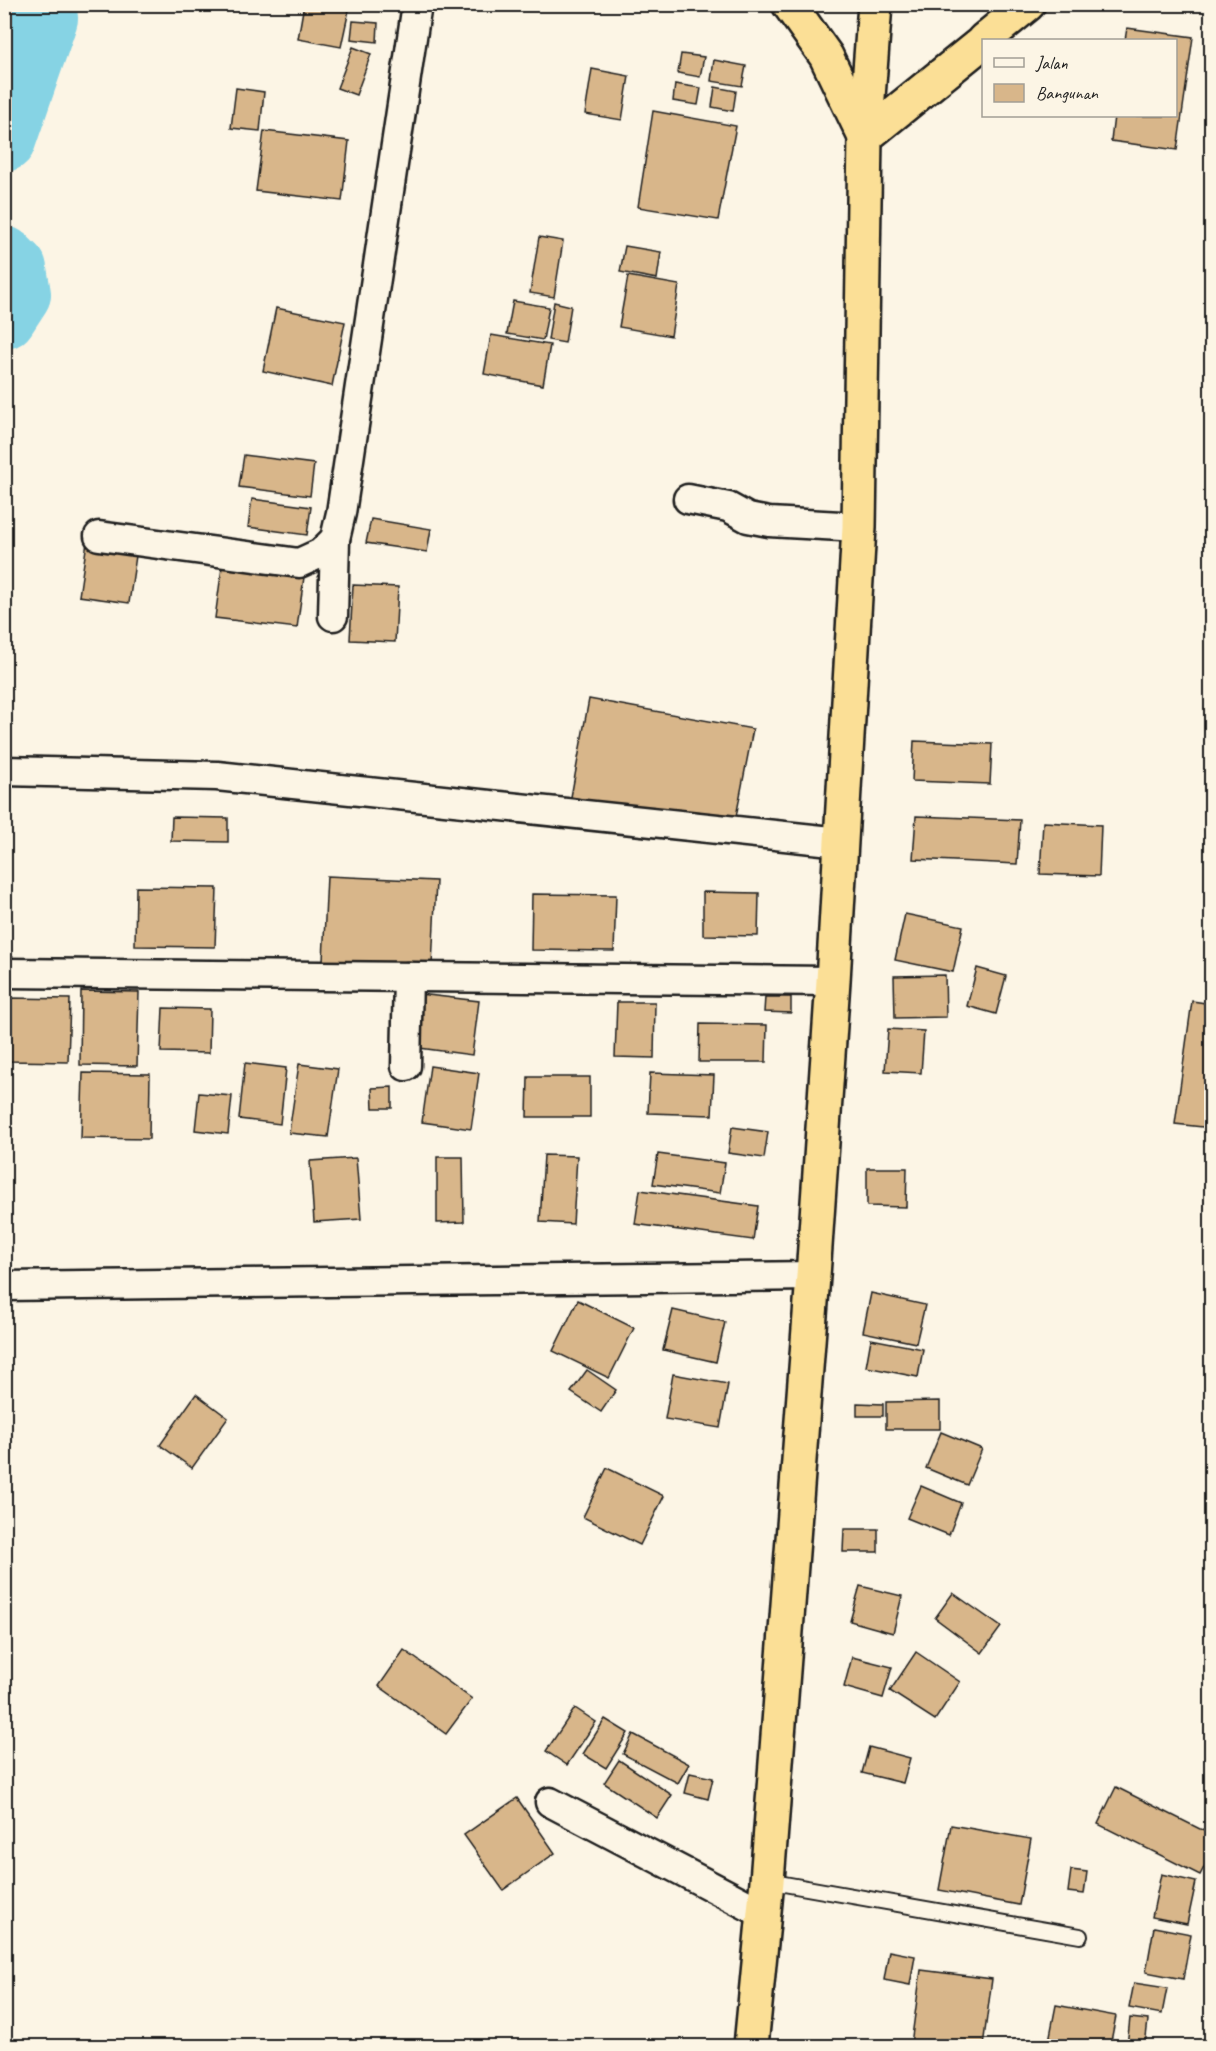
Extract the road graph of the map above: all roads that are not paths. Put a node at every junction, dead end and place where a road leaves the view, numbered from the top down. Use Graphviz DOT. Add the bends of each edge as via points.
graph roads {
  1 [pos="417,4"];
  2 [pos="789,4"];
  3 [pos="875,4"];
  4 [pos="1029,4"];
  5 [pos="986,39"];
  6 [pos="982,43"];
  7 [pos="865,137"];
  8 [pos="688,499"];
  9 [pos="860,527"];
  10 [pos="99,536"];
  11 [pos="335,539"];
  12 [pos="333,616"];
  13 [pos="4,771"];
  14 [pos="841,842"];
  15 [pos="4,973"];
  16 [pos="408,977"];
  17 [pos="833,981"];
  18 [pos="406,1066"];
  19 [pos="813,1275"];
  20 [pos="4,1286"];
  21 [pos="550,1802"];
  22 [pos="767,1881"];
  23 [pos="764,1914"];
  24 [pos="1080,1936"];
  25 [pos="752,2046"];
  1 -- 11 [label="street"];
  2 -- 7 [label="highway" via="826,56"];
  3 -- 7 [label="highway"];
  4 -- 5 [label="highway"];
  6 -- 7 [label="highway"];
  7 -- 9 [label="highway"];
  8 -- 9 [label="street" via="728,507 748,518 769,522"];
  9 -- 14 [label="highway"];
  10 -- 11 [label="street" via="299,563 321,552"];
  11 -- 12 [label="street"];
  13 -- 14 [label="street" via="217,776"];
  14 -- 17 [label="highway"];
  15 -- 16 [label="street"];
  16 -- 17 [label="street"];
  16 -- 18 [label="street"];
  17 -- 19 [label="highway"];
  19 -- 20 [label="street"];
  19 -- 22 [label="highway"];
  21 -- 23 [label="street"];
  22 -- 23 [label="highway"];
  22 -- 24 [label="lane"];
  23 -- 25 [label="highway"];
}
